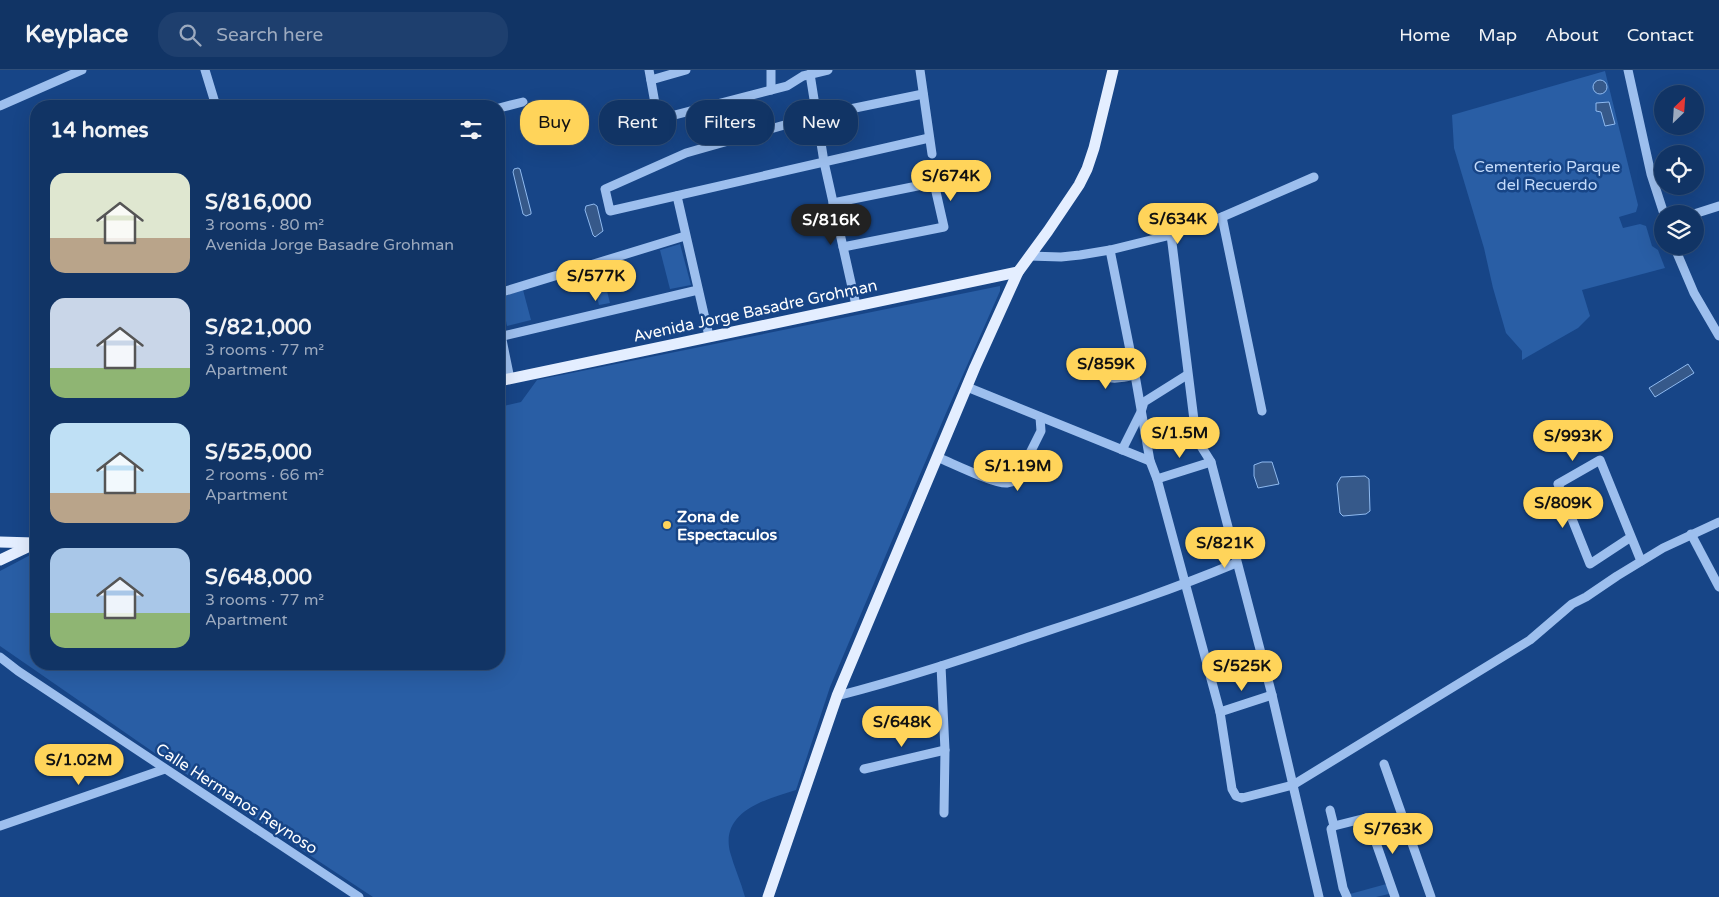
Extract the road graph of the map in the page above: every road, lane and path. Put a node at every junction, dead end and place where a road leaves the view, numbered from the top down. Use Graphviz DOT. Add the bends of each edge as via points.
graph roads {
  1 [pos="82,70"];
  2 [pos="205,70"];
  3 [pos="649,70"];
  4 [pos="686,70"];
  5 [pos="771,70"];
  6 [pos="828,70"];
  7 [pos="920,70"];
  8 [pos="1112,70"];
  9 [pos="1628,70"];
  10 [pos="810,74"];
  11 [pos="651,80"];
  12 [pos="771,90"];
  13 [pos="923,94"];
  14 [pos="214,100"];
  15 [pos="654,100"];
  16 [pos="814,100"];
  17 [pos="520,103"];
  18 [pos="0,106"];
  19 [pos="505,106"];
  20 [pos="858,107"];
  21 [pos="676,115"];
  22 [pos="784,125"];
  23 [pos="929,138"];
  24 [pos="821,145"];
  25 [pos="932,154"];
  26 [pos="824,162"];
  27 [pos="1314,177"];
  28 [pos="947,180"];
  29 [pos="934,183"];
  30 [pos="676,196"];
  31 [pos="833,203"];
  32 [pos="1661,205"];
  33 [pos="1719,206"];
  34 [pos="1704,211"];
  35 [pos="1222,218"];
  36 [pos="1171,235"];
  37 [pos="685,236"];
  38 [pos="843,247"];
  39 [pos="1110,250"];
  40 [pos="1678,255"];
  41 [pos="1029,256"];
  42 [pos="1018,272"];
  43 [pos="698,290"];
  44 [pos="505,291"];
  45 [pos="856,305"];
  46 [pos="505,335"];
  47 [pos="709,336"];
  48 [pos="1719,336"];
  49 [pos="1080,366"];
  50 [pos="1135,374"];
  51 [pos="1187,375"];
  52 [pos="505,380"];
  53 [pos="967,387"];
  54 [pos="1262,411"];
  55 [pos="1141,412"];
  56 [pos="1040,417"];
  57 [pos="1122,450"];
  58 [pos="937,457"];
  59 [pos="1150,461"];
  60 [pos="1211,462"];
  61 [pos="1157,479"];
  62 [pos="1719,522"];
  63 [pos="1691,534"];
  64 [pos="1631,537"];
  65 [pos="0,542"];
  66 [pos="30,543"];
  67 [pos="30,546"];
  68 [pos="0,560"];
  69 [pos="1641,561"];
  70 [pos="1236,563"];
  71 [pos="1186,584"];
  72 [pos="1719,587"];
  73 [pos="0,657"];
  74 [pos="941,666"];
  75 [pos="1272,695"];
  76 [pos="837,696"];
  77 [pos="1220,712"];
  78 [pos="945,750"];
  79 [pos="1384,764"];
  80 [pos="165,769"];
  81 [pos="864,769"];
  82 [pos="1293,785"];
  83 [pos="1330,810"];
  84 [pos="944,813"];
  85 [pos="0,826"];
  86 [pos="1334,826"];
  87 [pos="359,897"];
  88 [pos="768,897"];
  89 [pos="1319,897"];
  90 [pos="1347,897"];
  91 [pos="1395,897"];
  92 [pos="1431,897"];
  1 -- 18 [label="street"];
  2 -- 14 [label="street"];
  3 -- 11 [label="street"];
  4 -- 11 [label="street"];
  5 -- 12 [label="street"];
  6 -- 10 [label="street"];
  7 -- 13 [label="street"];
  8 -- 41 [label="main road" via="1087,169"];
  9 -- 32 [label="street"];
  10 -- 12 [label="street"];
  10 -- 16 [label="street"];
  11 -- 15 [label="street"];
  12 -- 21 [label="street"];
  13 -- 20 [label="street"];
  13 -- 23 [label="street"];
  17 -- 19 [label="street"];
  22 -- 30 [label="street" via="686,153 604,189 610,211"];
  23 -- 25 [label="street"];
  23 -- 26 [label="street"];
  24 -- 26 [label="street"];
  26 -- 30 [label="street"];
  26 -- 31 [label="street"];
  27 -- 35 [label="street"];
  28 -- 29 [label="street"];
  29 -- 31 [label="street"];
  29 -- 38 [label="street" via="944,227"];
  30 -- 37 [label="street"];
  31 -- 38 [label="street"];
  33 -- 34 [label="street"];
  35 -- 36 [label="street"];
  35 -- 54 [label="street"];
  36 -- 39 [label="street"];
  36 -- 51 [label="street"];
  37 -- 43 [label="street"];
  37 -- 44 [label="street"];
  38 -- 45 [label="street"];
  39 -- 41 [label="street" via="1061,257"];
  39 -- 50 [label="street"];
  40 -- 48 [label="street" via="1694,293"];
  41 -- 42 [label="main road"];
  42 -- 45 [label="main road, Avenida Jorge Basadre Grohman"];
  42 -- 53 [label="main road"];
  43 -- 46 [label="street"];
  43 -- 47 [label="street"];
  45 -- 47 [label="main road, Avenida Jorge Basadre Grohman"];
  47 -- 52 [label="main road, Avenida Jorge Basadre Grohman"];
  49 -- 50 [label="street" via="1110,379"];
  50 -- 55 [label="street"];
  51 -- 55 [label="street" via="1144,402"];
  51 -- 60 [label="street" via="1199,443"];
  53 -- 56 [label="street"];
  53 -- 58 [label="main road"];
  55 -- 57 [label="street"];
  55 -- 59 [label="street"];
  56 -- 57 [label="street"];
  56 -- 58 [label="street" via="1041,431 1028,457 1028,473 1016,480 1000,483"];
  57 -- 59 [label="street"];
  58 -- 76 [label="main road"];
  59 -- 61 [label="street"];
  60 -- 61 [label="street"];
  60 -- 70 [label="street"];
  61 -- 71 [label="street"];
  62 -- 63 [label="street"];
  63 -- 69 [label="street"];
  63 -- 72 [label="street"];
  64 -- 64 [label="street" via="1590,564 1558,484 1600,460"];
  64 -- 69 [label="street"];
  65 -- 66 [label="main road"];
  67 -- 68 [label="main road"];
  69 -- 82 [label="street" via="1572,604 1530,640"];
  70 -- 71 [label="street"];
  70 -- 75 [label="street"];
  71 -- 74 [label="street"];
  71 -- 77 [label="street"];
  73 -- 80 [label="street, Calle Hermanos Reynoso"];
  74 -- 76 [label="street"];
  74 -- 78 [label="street"];
  75 -- 77 [label="street"];
  75 -- 82 [label="street"];
  76 -- 88 [label="main road"];
  77 -- 82 [label="street" via="1232,789 1236,796 1242,798"];
  78 -- 81 [label="street"];
  78 -- 84 [label="street"];
  79 -- 92 [label="street"];
  80 -- 85 [label="street"];
  80 -- 87 [label="street, Calle Hermanos Reynoso"];
  82 -- 89 [label="street"];
  83 -- 86 [label="street"];
  86 -- 90 [label="street" via="1331,830"];
  86 -- 91 [label="street" via="1368,820"];
}
